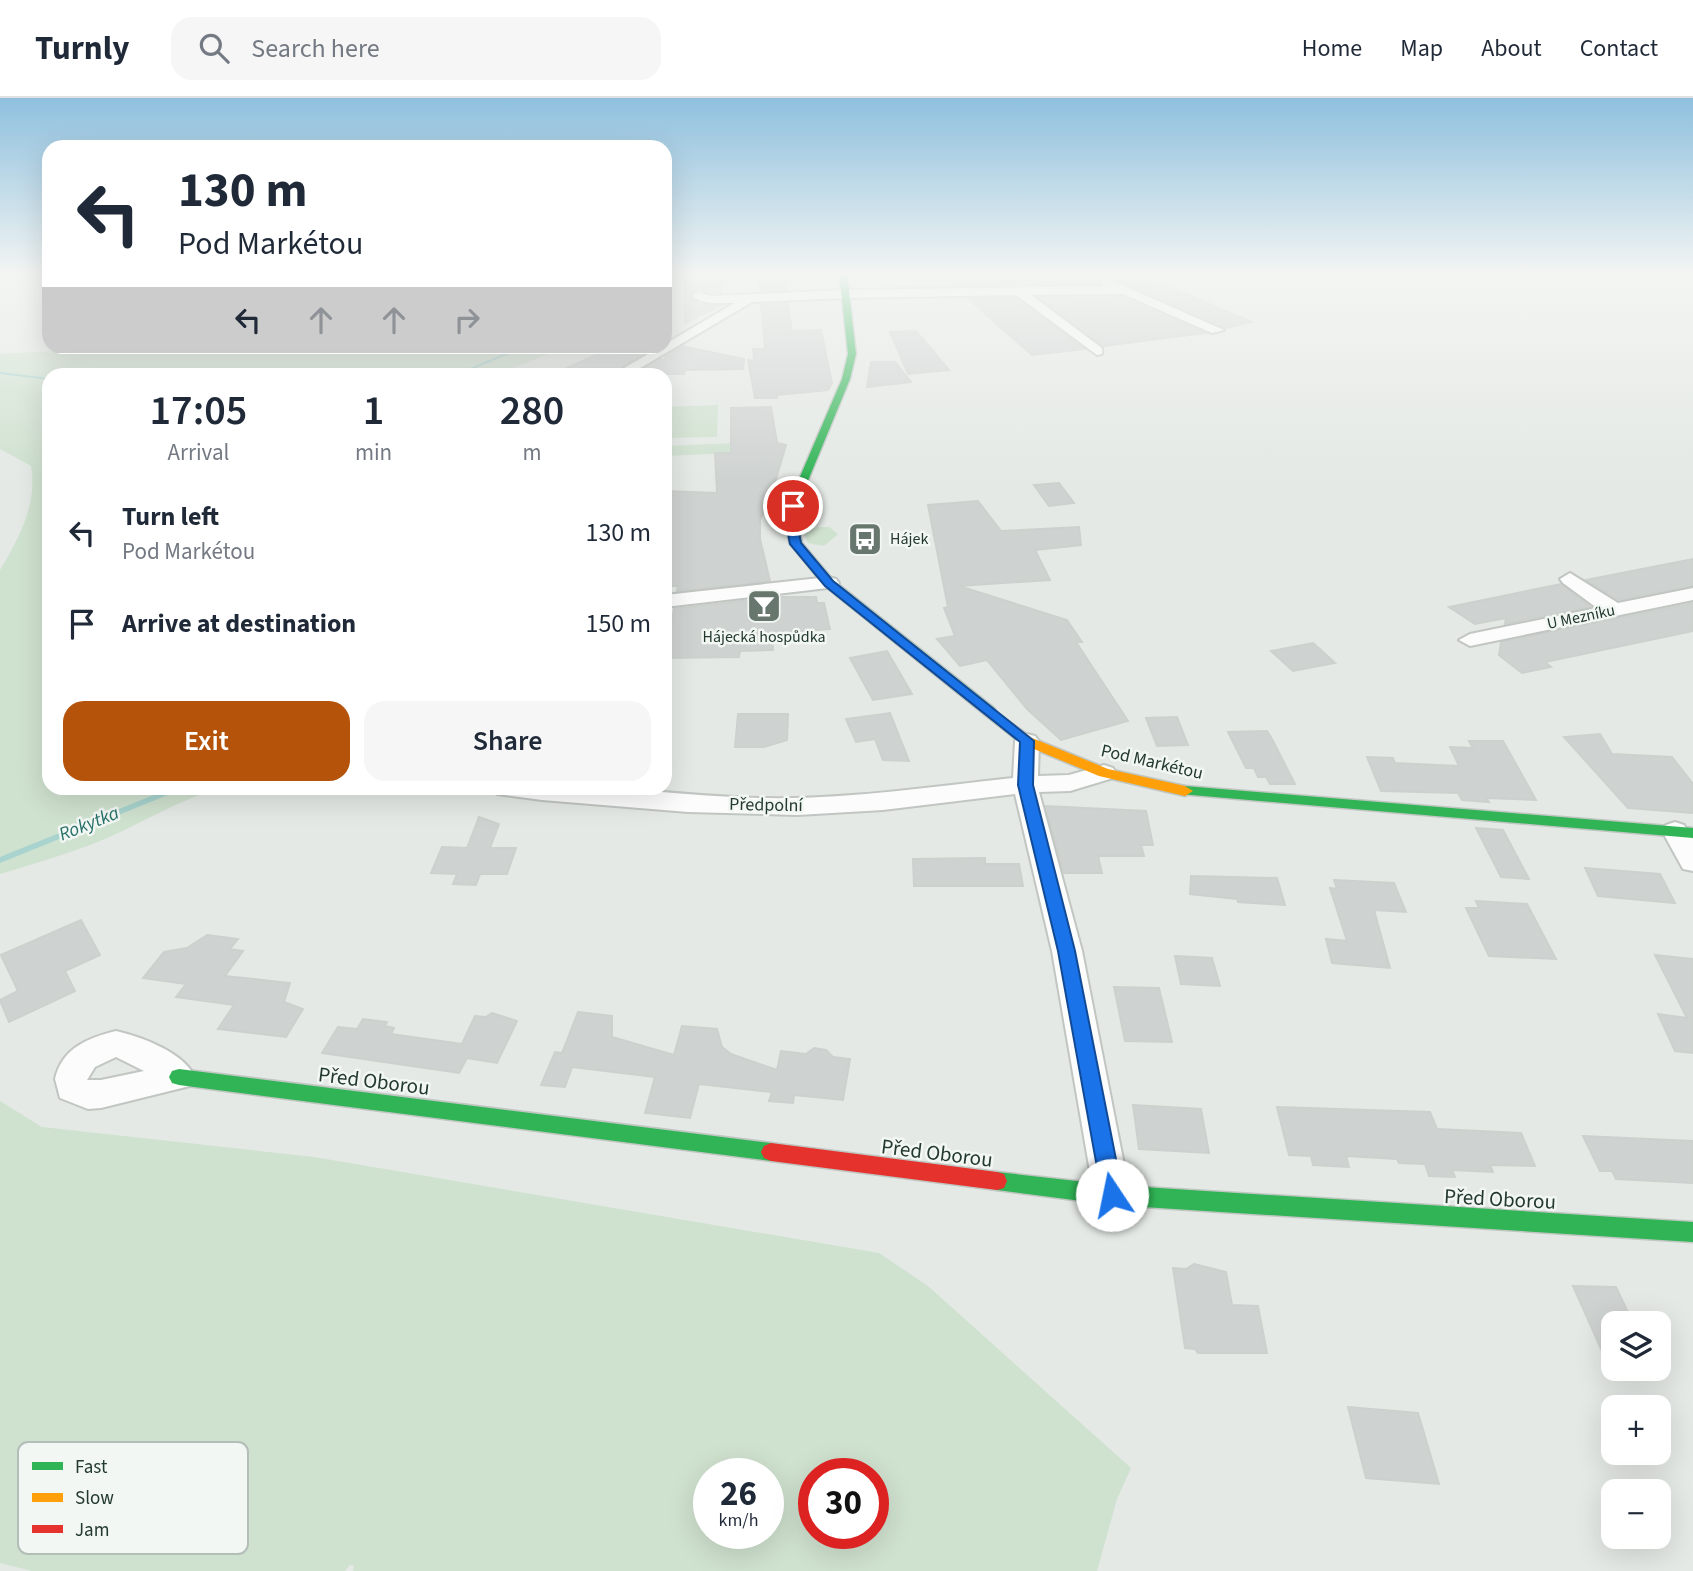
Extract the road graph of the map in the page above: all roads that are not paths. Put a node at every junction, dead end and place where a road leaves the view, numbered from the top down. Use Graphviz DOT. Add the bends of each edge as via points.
graph roads {
  1 [pos="853,342"];
  2 [pos="1085,342"];
  3 [pos="1097,351"];
  4 [pos="654,354"];
  5 [pos="631,368"];
  6 [pos="1570,579"];
  7 [pos="829,583"];
  8 [pos="1693,594"];
  9 [pos="672,600"];
  10 [pos="1614,610"];
  11 [pos="1470,640"];
  12 [pos="1027,741"];
  13 [pos="1104,773"];
  14 [pos="1025,785"];
  15 [pos="590,795"];
  16 [pos="1684,832"];
  17 [pos="1693,862"];
  18 [pos="179,1077"];
  19 [pos="1112,1195"];
  20 [pos="1693,1232"];
  1 -- 7 [label="street, Pod Markétou" via="850,366 797,494 791,523 796,544"];
  2 -- 3 [label="street"];
  4 -- 5 [label="street"];
  6 -- 10 [label="street"];
  7 -- 9 [label="street"];
  7 -- 12 [label="street, Pod Markétou"];
  8 -- 10 [label="street, U Mezníku"];
  10 -- 11 [label="street, U Mezníku"];
  12 -- 13 [label="street, Pod Markétou"];
  12 -- 14 [label="street"];
  13 -- 14 [label="street, Předpolní" via="1070,783"];
  13 -- 16 [label="street, Pod Markétou" via="1241,799"];
  14 -- 15 [label="street, Předpolní" via="798,807"];
  14 -- 19 [label="street" via="1067,951"];
  16 -- 17 [label="street"];
  18 -- 19 [label="street, Před Oborou"];
  19 -- 20 [label="street, Před Oborou"];
}
